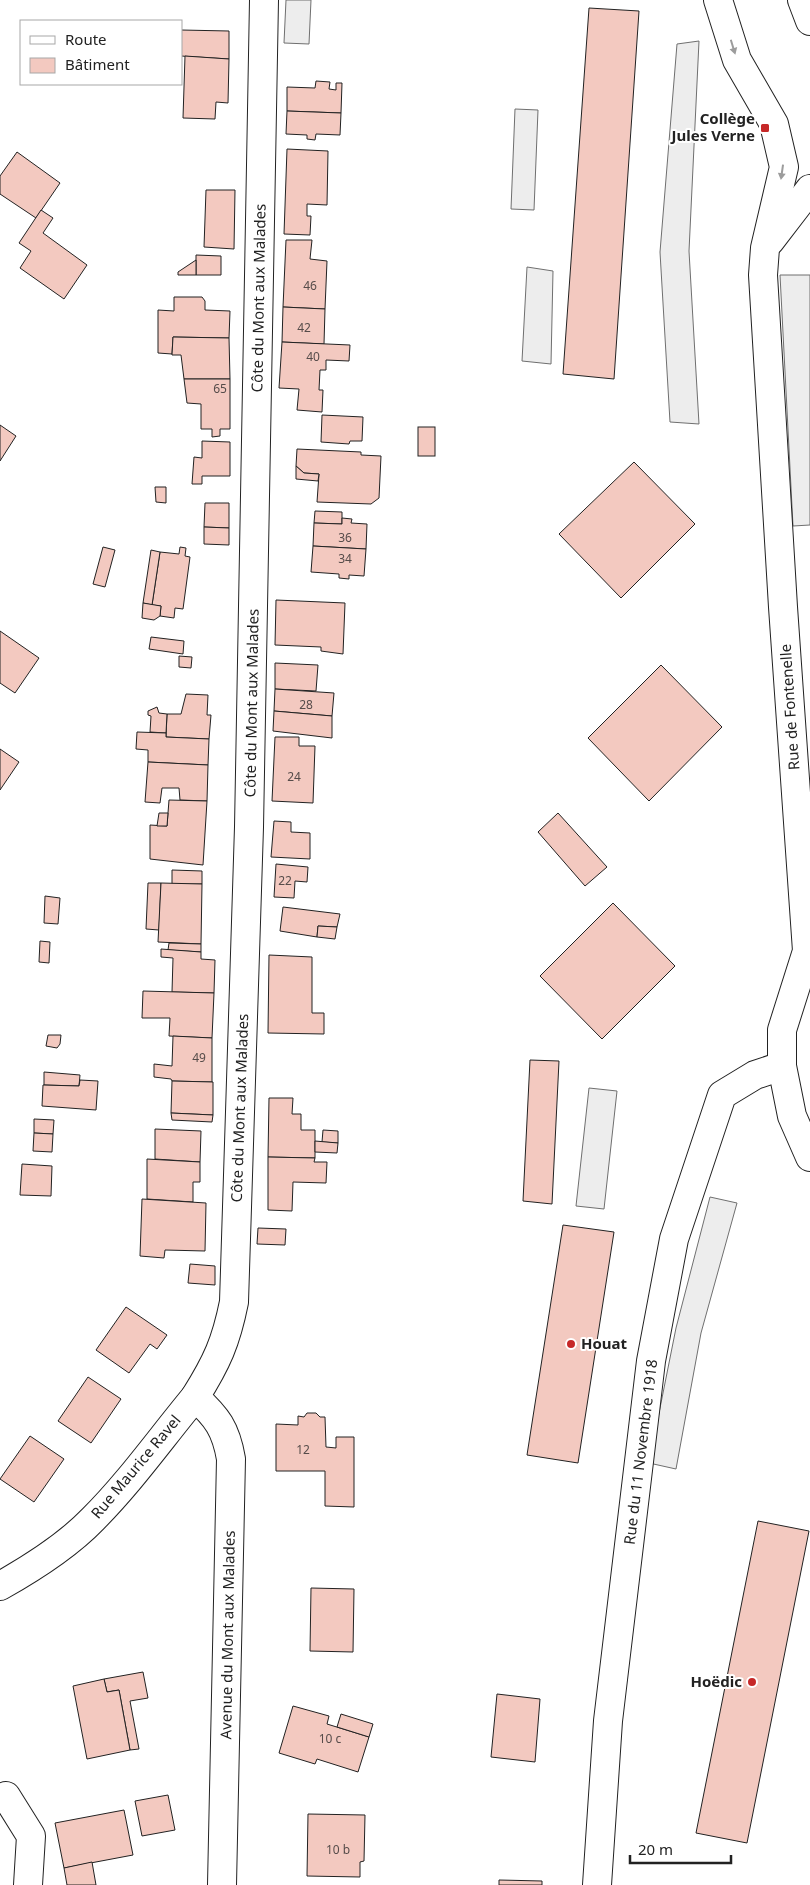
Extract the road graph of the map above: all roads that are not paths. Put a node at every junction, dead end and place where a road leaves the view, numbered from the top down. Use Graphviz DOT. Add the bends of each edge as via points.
graph roads {
  1 [pos="264,0"];
  2 [pos="718,0"];
  3 [pos="802,0"];
  4 [pos="810,21"];
  5 [pos="810,189"];
  6 [pos="764,248"];
  7 [pos="782,1066"];
  8 [pos="810,1157"];
  9 [pos="195,1397"];
  10 [pos="0,1586"];
  11 [pos="6,1796"];
  12 [pos="28,1885"];
  13 [pos="222,1885"];
  14 [pos="597,1885"];
  1 -- 9 [label="street, Côte du Mont aux Malades" via="249,827 234,1302 228,1335 216,1364"];
  2 -- 6 [label="street, Rue de Fontenelle, one-way" via="737,60 774,124 784,167"];
  3 -- 4 [label="street"];
  5 -- 6 [label="street"];
  6 -- 7 [label="street, Rue de Fontenelle" via="765,317 807,951 782,1030"];
  7 -- 8 [label="street, Rue de Fontenelle" via="792,1116"];
  7 -- 14 [label="street, Rue du 11 Novembre 1918" via="755,1075 722,1095 674,1239 651,1361 621,1609 608,1721"];
  9 -- 10 [label="street, Rue Maurice Ravel" via="138,1469 92,1520 55,1551"];
  9 -- 13 [label="street, Avenue du Mont aux Malades" via="218,1419 227,1437 231,1459"];
  11 -- 12 [label="street" via="31,1836"];
}
